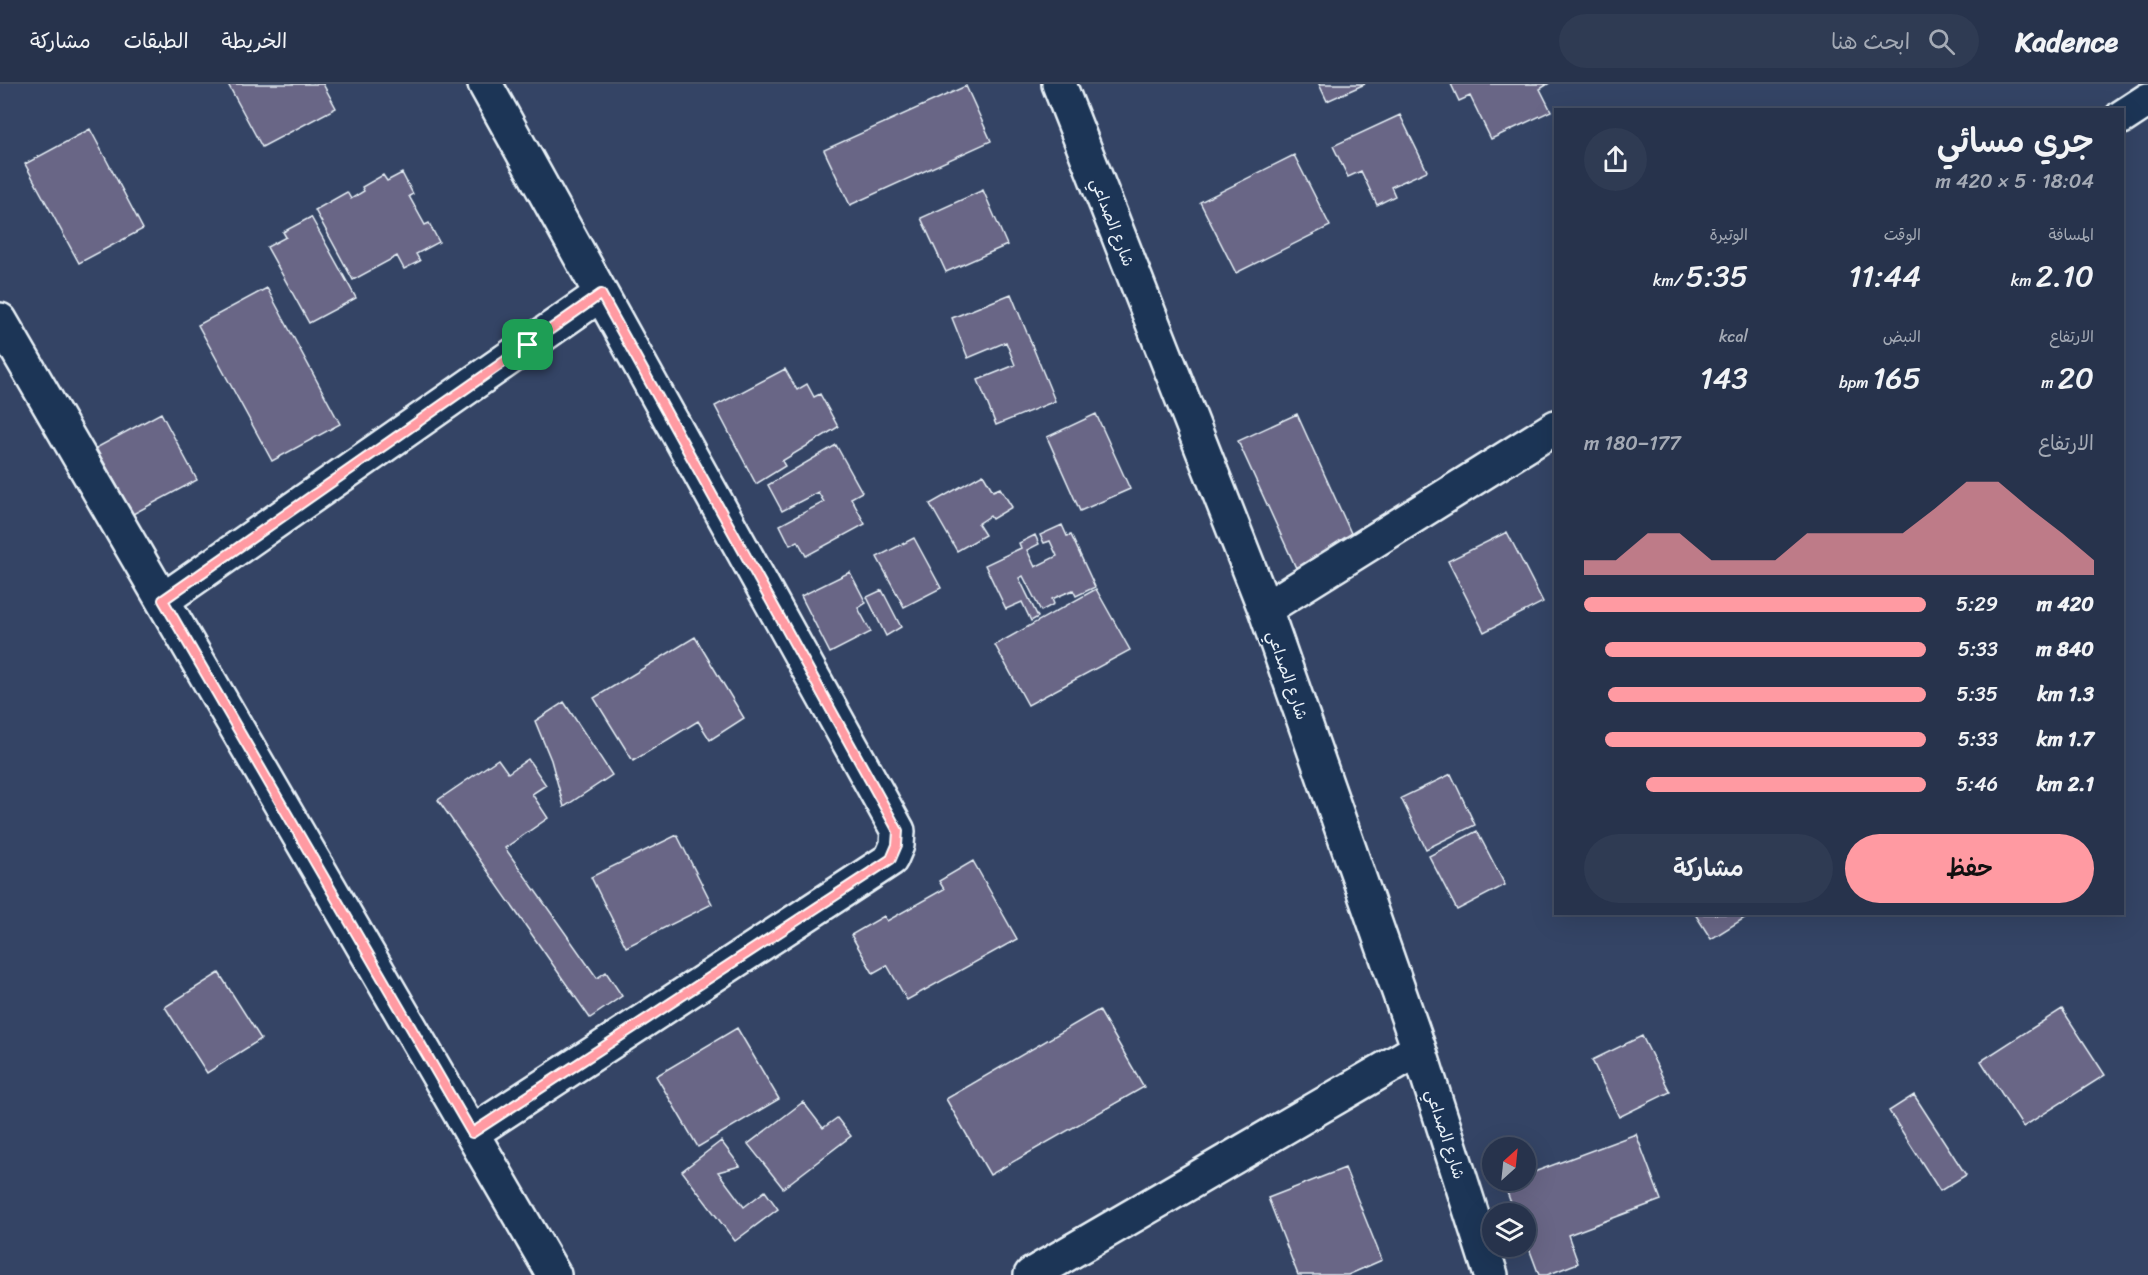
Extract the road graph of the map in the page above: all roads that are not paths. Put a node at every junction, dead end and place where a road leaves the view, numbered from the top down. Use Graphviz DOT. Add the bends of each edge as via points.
graph roads {
  1 [pos="485,84"];
  2 [pos="1059,84"];
  3 [pos="2148,100"];
  4 [pos="2124,116"];
  5 [pos="601,294"];
  6 [pos="0,320"];
  7 [pos="1554,428"];
  8 [pos="163,600"];
  9 [pos="1264,609"];
  10 [pos="1419,1049"];
  11 [pos="472,1133"];
  12 [pos="554,1275"];
  13 [pos="1030,1275"];
  14 [pos="1491,1275"];
  1 -- 5 [label="street"];
  2 -- 9 [label="street, شارع الصداعي"];
  3 -- 4 [label="street"];
  5 -- 8 [label="street"];
  5 -- 11 [label="street" via="898,831 897,845 891,859"];
  6 -- 8 [label="street"];
  7 -- 9 [label="street"];
  8 -- 11 [label="street"];
  9 -- 10 [label="street, شارع الصداعي"];
  10 -- 13 [label="street"];
  10 -- 14 [label="street, شارع الصداعي"];
  11 -- 12 [label="street"];
}
